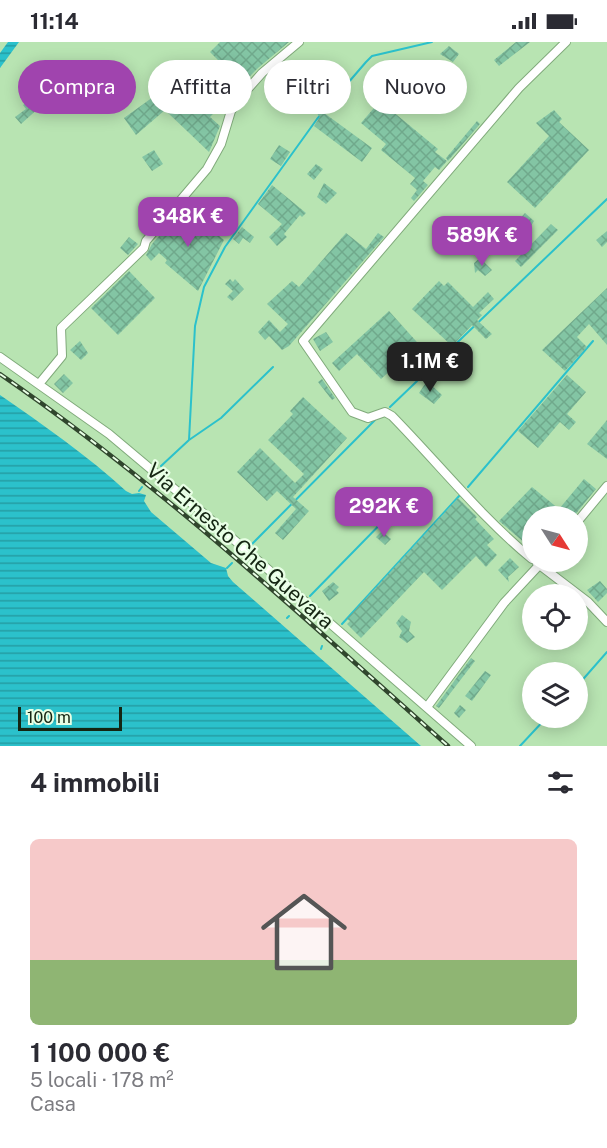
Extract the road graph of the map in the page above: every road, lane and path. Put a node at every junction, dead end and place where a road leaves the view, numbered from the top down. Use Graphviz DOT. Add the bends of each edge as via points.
graph roads {
  1 [pos="299,42"];
  2 [pos="566,42"];
  3 [pos="0,357"];
  4 [pos="39,384"];
  5 [pos="607,486"];
  6 [pos="588,509"];
  7 [pos="522,549"];
  8 [pos="529,572"];
  9 [pos="550,572"];
  10 [pos="607,622"];
  11 [pos="427,707"];
  12 [pos="471,746"];
  1 -- 4 [label="street" via="262,73 238,100 207,169 144,248 61,328 62,356"];
  2 -- 7 [label="street" via="519,88 303,341 352,412 368,418 378,413 392,416 463,490 481,515"];
  3 -- 4 [label="street, Via Ernesto Che Guevara"];
  4 -- 11 [label="street, Via Ernesto Che Guevara" via="109,434 210,518"];
  5 -- 6 [label="street"];
  8 -- 11 [label="street"];
  9 -- 10 [label="street"];
  11 -- 12 [label="street, Via Ernesto Che Guevara"];
}
